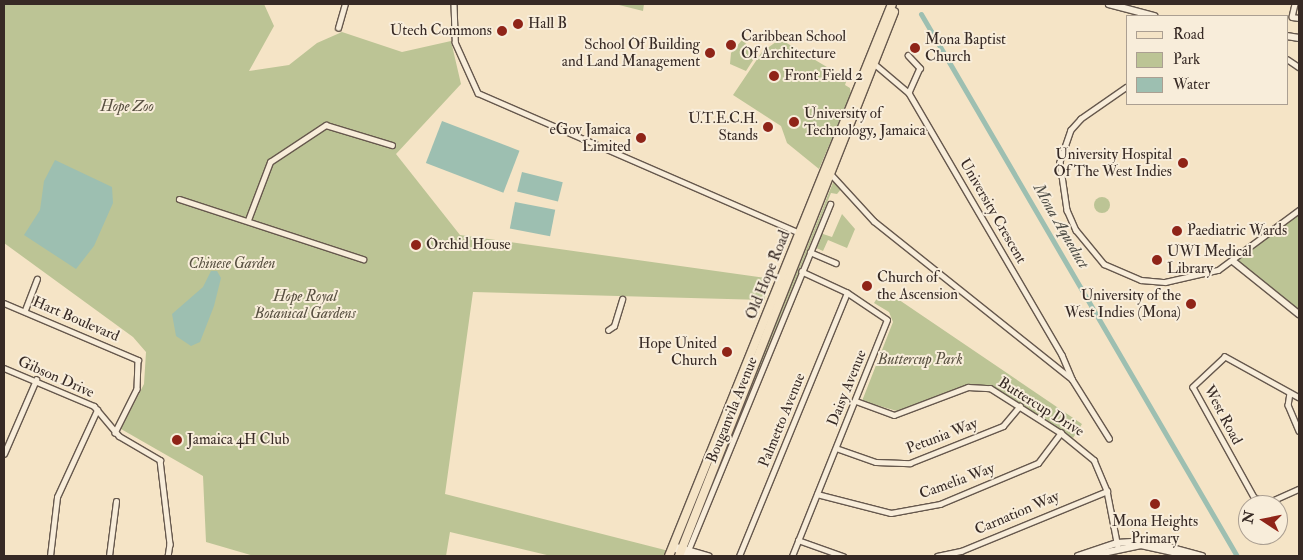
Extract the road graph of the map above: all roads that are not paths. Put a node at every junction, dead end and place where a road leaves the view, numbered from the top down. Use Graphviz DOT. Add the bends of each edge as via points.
graph roads {
  1 [pos="345,4"];
  2 [pos="454,4"];
  3 [pos="892,4"];
  4 [pos="897,4"];
  5 [pos="1109,4"];
  6 [pos="1295,4"];
  7 [pos="1150,15"];
  8 [pos="1299,18"];
  9 [pos="338,28"];
  10 [pos="908,55"];
  11 [pos="1288,60"];
  12 [pos="877,66"];
  13 [pos="1299,67"];
  14 [pos="1126,88"];
  15 [pos="909,93"];
  16 [pos="392,145"];
  17 [pos="827,171"];
  18 [pos="179,199"];
  19 [pos="830,204"];
  20 [pos="1299,210"];
  21 [pos="248,220"];
  22 [pos="802,234"];
  23 [pos="810,252"];
  24 [pos="363,259"];
  25 [pos="1233,261"];
  26 [pos="836,263"];
  27 [pos="802,272"];
  28 [pos="37,279"];
  29 [pos="847,293"];
  30 [pos="622,299"];
  31 [pos="4,303"];
  32 [pos="25,310"];
  33 [pos="1299,314"];
  34 [pos="608,330"];
  35 [pos="4,368"];
  36 [pos="1072,379"];
  37 [pos="36,380"];
  38 [pos="1290,393"];
  39 [pos="1299,398"];
  40 [pos="856,401"];
  41 [pos="1020,406"];
  42 [pos="97,410"];
  43 [pos="1299,431"];
  44 [pos="115,432"];
  45 [pos="1061,432"];
  46 [pos="1109,438"];
  47 [pos="836,448"];
  48 [pos="4,454"];
  49 [pos="1299,489"];
  50 [pos="1107,491"];
  51 [pos="817,494"];
  52 [pos="116,501"];
  53 [pos="798,540"];
  54 [pos="1117,545"];
  55 [pos="673,546"];
  56 [pos="685,553"];
  57 [pos="50,556"];
  58 [pos="109,556"];
  59 [pos="168,556"];
  60 [pos="669,556"];
  61 [pos="709,556"];
  62 [pos="739,556"];
  63 [pos="792,556"];
  64 [pos="843,556"];
  65 [pos="937,556"];
  66 [pos="1078,556"];
  67 [pos="1089,556"];
  68 [pos="1191,556"];
  69 [pos="1202,556"];
  1 -- 9 [label="street"];
  2 -- 22 [label="street" via="455,42 478,93"];
  3 -- 17 [label="main road, Old Hope Road"];
  4 -- 17 [label="main road, Old Hope Road"];
  5 -- 7 [label="street"];
  6 -- 8 [label="street" via="1292,17"];
  10 -- 15 [label="street" via="920,68"];
  11 -- 13 [label="street"];
  12 -- 15 [label="street, University Crescent"];
  14 -- 25 [label="street" via="1081,119 1066,144 1059,178 1076,230 1104,264 1141,280 1187,277"];
  15 -- 36 [label="street, University Crescent" via="1062,355"];
  16 -- 21 [label="street" via="326,125 270,162"];
  17 -- 22 [label="main road, Old Hope Road"];
  17 -- 36 [label="street, University Crescent" via="874,221"];
  18 -- 21 [label="street"];
  19 -- 23 [label="street, Bouganvila Avenue"];
  20 -- 25 [label="street"];
  21 -- 24 [label="street"];
  22 -- 55 [label="main road, Old Hope Road"];
  22 -- 56 [label="main road, Old Hope Road"];
  23 -- 26 [label="street"];
  23 -- 27 [label="street, Bouganvila Avenue"];
  25 -- 33 [label="street"];
  27 -- 29 [label="street, Daisy Avenue"];
  27 -- 56 [label="street, Bouganvila Avenue"];
  28 -- 32 [label="street"];
  29 -- 40 [label="street, Daisy Avenue" via="887,320"];
  29 -- 62 [label="street, Palmetto Avenue"];
  30 -- 34 [label="street" via="614,326"];
  31 -- 32 [label="street, Hart Boulevard"];
  32 -- 44 [label="street, Hart Boulevard" via="138,360 137,389"];
  35 -- 37 [label="street, Gibson Drive"];
  36 -- 46 [label="street, University Crescent"];
  37 -- 42 [label="street, Gibson Drive"];
  37 -- 48 [label="street"];
  38 -- 39 [label="street, West Road"];
  38 -- 43 [label="street" via="1288,405"];
  38 -- 49 [label="street, West Road" via="1225,357 1193,387 1254,496 1267,503"];
  40 -- 41 [label="street, Buttercup Drive" via="894,415 980,386"];
  40 -- 47 [label="street, Daisy Avenue"];
  41 -- 45 [label="street, Buttercup Drive"];
  41 -- 47 [label="street, Petunia Way" via="1003,426 910,463 876,462"];
  42 -- 44 [label="street, Gibson Drive"];
  42 -- 57 [label="street" via="57,497"];
  44 -- 59 [label="street, Gibson Drive" via="163,465"];
  45 -- 50 [label="street, Buttercup Drive" via="1094,460"];
  45 -- 51 [label="street, Camelia Way" via="1038,464 940,504 891,513"];
  47 -- 51 [label="street, Daisy Avenue"];
  50 -- 54 [label="street, Buttercup Drive"];
  50 -- 65 [label="street, Carnation Way" via="961,551"];
  51 -- 53 [label="street, Daisy Avenue"];
  52 -- 58 [label="street"];
  53 -- 63 [label="street, Daisy Avenue"];
  53 -- 64 [label="street"];
  54 -- 66 [label="street"];
  54 -- 67 [label="street"];
  54 -- 68 [label="street" via="1153,546"];
  54 -- 69 [label="street" via="1159,542"];
  55 -- 56 [label="street"];
  55 -- 60 [label="main road, Old Hope Road"];
  56 -- 61 [label="street"];
}
